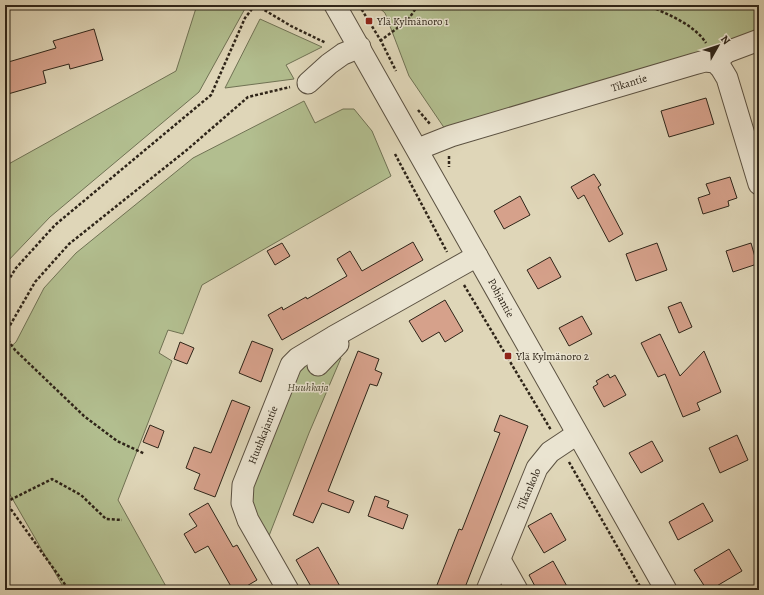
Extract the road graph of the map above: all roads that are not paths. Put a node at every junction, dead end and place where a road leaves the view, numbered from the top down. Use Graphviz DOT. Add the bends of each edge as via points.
graph roads {
  1 [pos="336,5"];
  2 [pos="759,40"];
  3 [pos="351,51"];
  4 [pos="714,62"];
  5 [pos="308,83"];
  6 [pos="418,149"];
  7 [pos="759,184"];
  8 [pos="477,256"];
  9 [pos="338,344"];
  10 [pos="318,365"];
  11 [pos="577,434"];
  12 [pos="500,560"];
  13 [pos="288,590"];
  14 [pos="487,590"];
  15 [pos="517,590"];
  16 [pos="666,590"];
  1 -- 3 [label="street, Pohjantie"];
  2 -- 4 [label="street" via="727,52"];
  3 -- 5 [label="street" via="329,64"];
  3 -- 6 [label="street, Pohjantie"];
  4 -- 6 [label="street, Tikantie" via="694,64 451,136"];
  4 -- 7 [label="street" via="727,78"];
  6 -- 8 [label="street, Pohjantie"];
  8 -- 11 [label="street, Pohjantie"];
  8 -- 13 [label="street, Huuhkajantie" via="304,354 291,365 243,485 242,503 248,520"];
  9 -- 10 [label="street"];
  11 -- 12 [label="street, Tikankolo" via="550,452 537,468"];
  11 -- 16 [label="street, Pohjantie"];
  12 -- 14 [label="street, Tikankolo"];
  12 -- 15 [label="street"];
}
